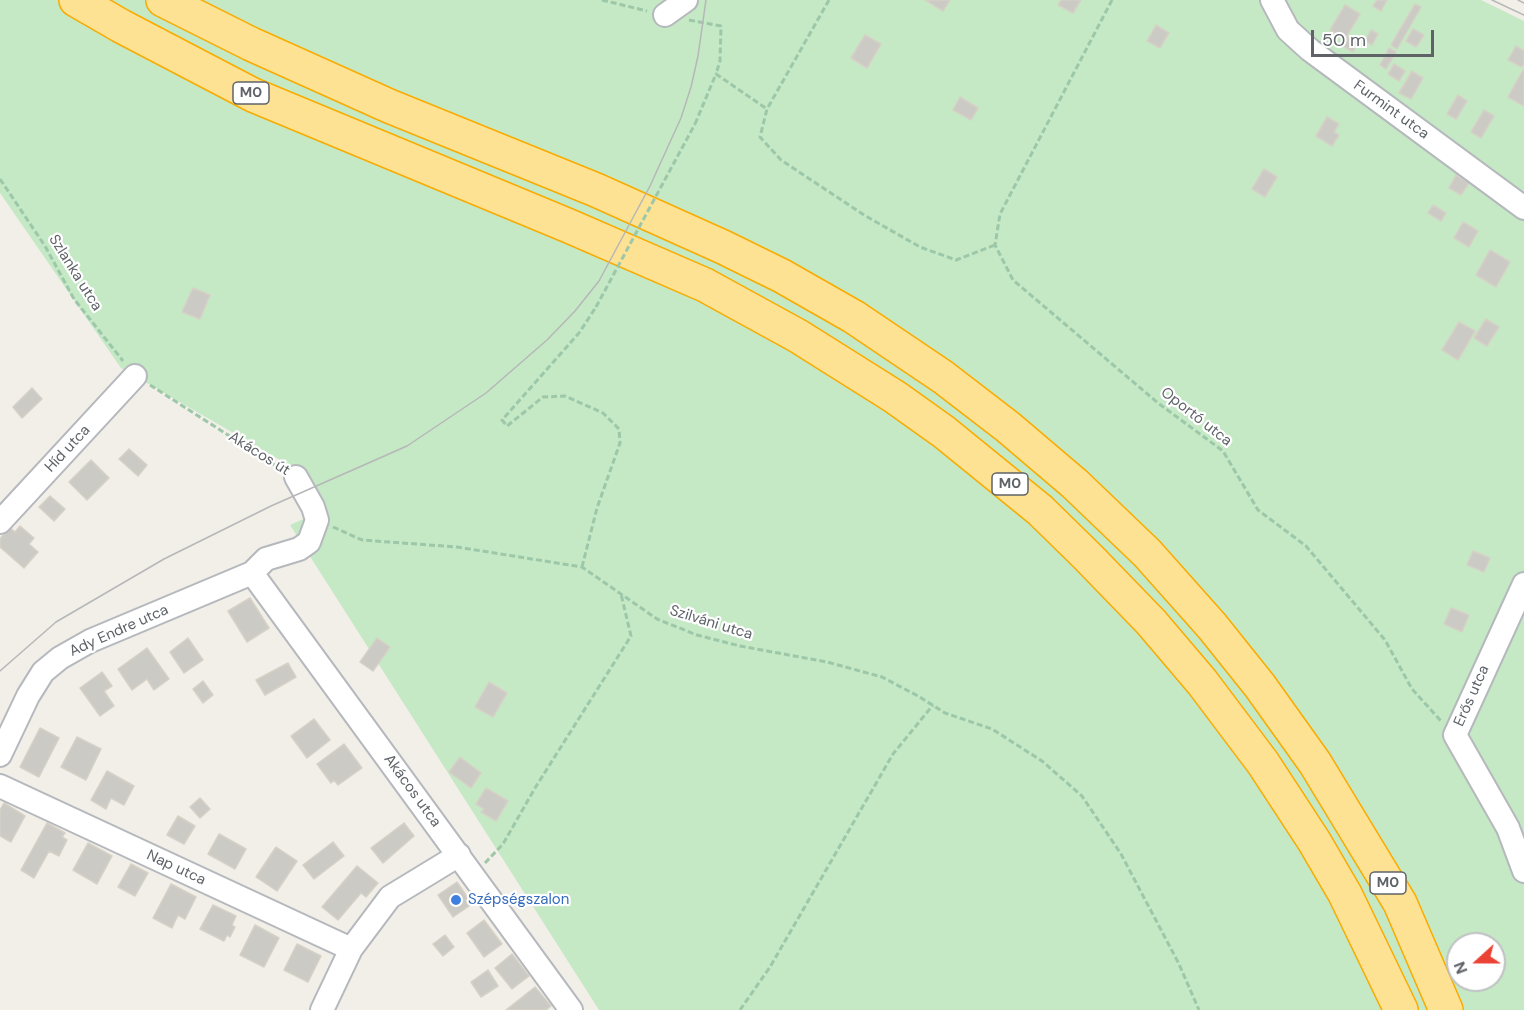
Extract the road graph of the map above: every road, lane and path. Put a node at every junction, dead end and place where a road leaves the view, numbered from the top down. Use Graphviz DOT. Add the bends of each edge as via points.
graph roads {
  1 [pos="76,0"];
  2 [pos="163,0"];
  3 [pos="602,0"];
  4 [pos="686,0"];
  5 [pos="829,0"];
  6 [pos="1112,0"];
  7 [pos="1272,0"];
  8 [pos="665,15"];
  9 [pos="716,74"];
  10 [pos="767,109"];
  11 [pos="0,179"];
  12 [pos="1524,208"];
  13 [pos="995,245"];
  14 [pos="135,376"];
  15 [pos="296,477"];
  16 [pos="315,514"];
  17 [pos="0,522"];
  18 [pos="582,567"];
  19 [pos="252,573"];
  20 [pos="1524,584"];
  21 [pos="621,594"];
  22 [pos="933,705"];
  23 [pos="1455,735"];
  24 [pos="0,755"];
  25 [pos="0,786"];
  26 [pos="459,855"];
  27 [pos="1524,871"];
  28 [pos="474,875"];
  29 [pos="351,950"];
  30 [pos="322,1010"];
  31 [pos="571,1010"];
  32 [pos="740,1010"];
  33 [pos="1199,1010"];
  34 [pos="1401,1010"];
  35 [pos="1446,1010"];
  1 -- 34 [label="highway, M0" via="253,95 705,285 798,336 944,432 1040,510 1151,622 1202,682 1263,763 1314,841 1345,894"];
  2 -- 35 [label="highway, M0" via="389,106 596,190 782,276 854,317 1008,427 1147,553 1260,687 1315,763 1400,903"];
  3 -- 8 [label="path"];
  4 -- 8 [label="street"];
  5 -- 10 [label="path"];
  6 -- 13 [label="path" via="1000,214"];
  7 -- 12 [label="street, Furmint utca" via="1288,30 1310,50"];
  8 -- 9 [label="path" via="721,26"];
  9 -- 10 [label="path"];
  9 -- 18 [label="path, bridge" via="694,124 596,307 579,333 502,420 507,426 543,397 565,396 603,413 619,429 620,443"];
  10 -- 13 [label="path" via="760,137 781,160 864,215 920,247 956,260"];
  11 -- 14 [label="path, Szlanka utca" via="45,246 74,299"];
  13 -- 23 [label="path, Oportó utca" via="1013,280 1158,404 1223,451 1258,510 1306,546 1384,640 1412,689"];
  14 -- 15 [label="path, Akácos út"];
  14 -- 17 [label="street, Híd utca"];
  15 -- 16 [label="street, Akácos út"];
  16 -- 18 [label="path, Szilváni utca" via="362,540 458,547"];
  16 -- 19 [label="street" via="309,542 266,559"];
  18 -- 21 [label="path, Szilváni utca"];
  19 -- 24 [label="street, Ady Endre utca" via="90,641 60,658 43,672 28,696"];
  19 -- 26 [label="street, Akácos utca"];
  20 -- 23 [label="street, Erős utca"];
  21 -- 22 [label="path, Szilváni utca" via="657,619 698,635 882,677"];
  21 -- 28 [label="path" via="631,636 503,844"];
  22 -- 32 [label="path" via="893,754 770,967"];
  22 -- 33 [label="path, Szilváni utca" via="992,729 1042,760 1082,796 1121,854"];
  23 -- 27 [label="street, Erős utca" via="1508,828"];
  25 -- 29 [label="street, Nap utca"];
  26 -- 28 [label="street, Akácos utca"];
  26 -- 29 [label="street" via="390,897"];
  28 -- 31 [label="street, Akácos utca"];
  29 -- 30 [label="street"];
}
